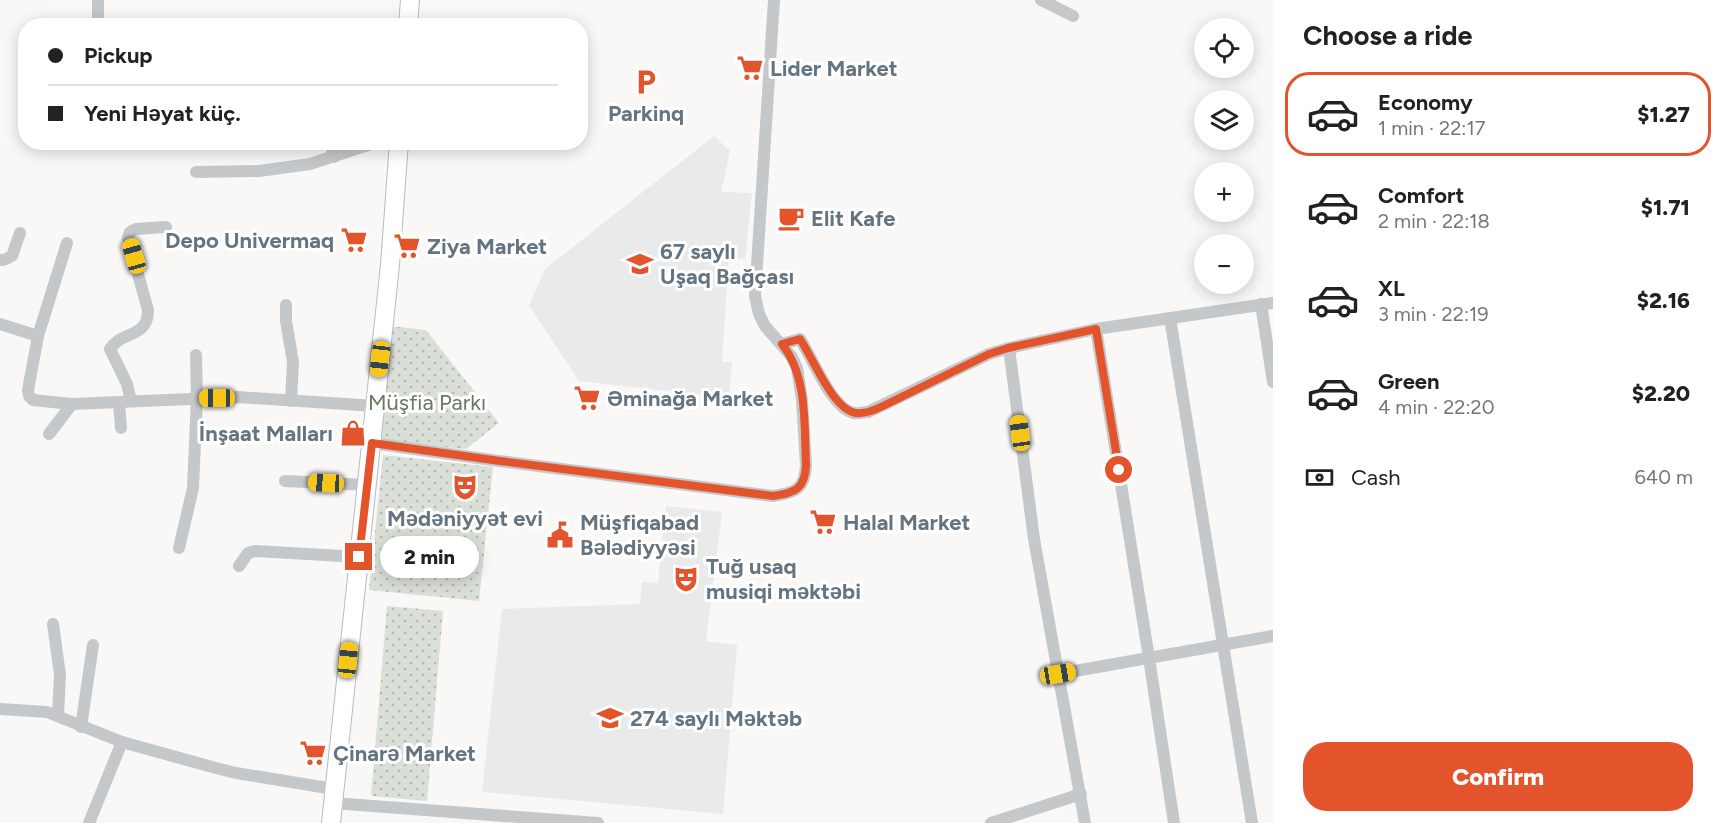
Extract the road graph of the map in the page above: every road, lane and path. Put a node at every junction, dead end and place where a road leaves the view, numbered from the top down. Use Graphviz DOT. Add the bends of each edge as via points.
graph roads {
  1 [pos="98,0"];
  2 [pos="410,0"];
  3 [pos="774,0"];
  4 [pos="1041,0"];
  5 [pos="1073,16"];
  6 [pos="98,18"];
  7 [pos="409,18"];
  8 [pos="332,150"];
  9 [pos="356,150"];
  10 [pos="398,150"];
  11 [pos="334,158"];
  12 [pos="196,172"];
  13 [pos="166,227"];
  14 [pos="20,232"];
  15 [pos="68,243"];
  16 [pos="0,260"];
  17 [pos="1267,304"];
  18 [pos="286,305"];
  19 [pos="1170,318"];
  20 [pos="0,324"];
  21 [pos="1096,329"];
  22 [pos="38,336"];
  23 [pos="782,344"];
  24 [pos="1008,348"];
  25 [pos="196,355"];
  26 [pos="1273,382"];
  27 [pos="197,398"];
  28 [pos="291,401"];
  29 [pos="125,402"];
  30 [pos="72,404"];
  31 [pos="375,406"];
  32 [pos="121,428"];
  33 [pos="49,434"];
  34 [pos="372,443"];
  35 [pos="285,481"];
  36 [pos="367,485"];
  37 [pos="179,548"];
  38 [pos="359,557"];
  39 [pos="238,566"];
  40 [pos="53,624"];
  41 [pos="1273,636"];
  42 [pos="1223,644"];
  43 [pos="93,645"];
  44 [pos="1149,658"];
  45 [pos="1058,674"];
  46 [pos="0,709"];
  47 [pos="58,716"];
  48 [pos="81,727"];
  49 [pos="122,742"];
  50 [pos="1081,794"];
  51 [pos="333,796"];
  52 [pos="89,823"];
  53 [pos="331,823"];
  54 [pos="598,823"];
  55 [pos="991,823"];
  56 [pos="1085,823"];
  57 [pos="1174,823"];
  58 [pos="1252,823"];
  1 -- 6 [label="street"];
  2 -- 7 [label="street"];
  3 -- 23 [label="street" via="755,296 765,326"];
  4 -- 5 [label="street"];
  8 -- 11 [label="street"];
  9 -- 11 [label="street"];
  10 -- 31 [label="street"];
  11 -- 12 [label="street" via="259,171"];
  13 -- 29 [label="street" via="136,229 128,238 148,319 144,327 110,349 127,384"];
  14 -- 16 [label="street" via="12,256"];
  15 -- 22 [label="street"];
  17 -- 19 [label="street"];
  17 -- 26 [label="street"];
  18 -- 28 [label="street" via="293,362"];
  19 -- 21 [label="street"];
  19 -- 42 [label="street"];
  20 -- 22 [label="street"];
  21 -- 24 [label="street"];
  21 -- 44 [label="street"];
  22 -- 30 [label="street" via="28,396 33,400"];
  23 -- 24 [label="street" via="800,339 834,399 855,413 883,406"];
  23 -- 34 [label="street" via="792,357 800,383 806,465 803,483 789,494 773,496"];
  24 -- 45 [label="street" via="1034,539"];
  25 -- 27 [label="street"];
  27 -- 28 [label="street"];
  27 -- 29 [label="street"];
  27 -- 37 [label="street" via="193,488"];
  28 -- 31 [label="street"];
  29 -- 30 [label="street"];
  29 -- 32 [label="street"];
  30 -- 33 [label="street"];
  31 -- 34 [label="street"];
  34 -- 36 [label="street"];
  35 -- 36 [label="street"];
  36 -- 38 [label="street"];
  38 -- 39 [label="street" via="255,551 248,553"];
  38 -- 51 [label="street"];
  40 -- 47 [label="street" via="60,675"];
  41 -- 42 [label="street"];
  42 -- 44 [label="street"];
  42 -- 58 [label="street"];
  43 -- 48 [label="street"];
  44 -- 45 [label="street"];
  44 -- 57 [label="street"];
  45 -- 50 [label="street"];
  46 -- 47 [label="street"];
  47 -- 48 [label="street"];
  48 -- 49 [label="street"];
  49 -- 51 [label="street"];
  49 -- 52 [label="street"];
  50 -- 55 [label="street"];
  50 -- 56 [label="street"];
  51 -- 53 [label="street"];
  51 -- 54 [label="street"];
}
